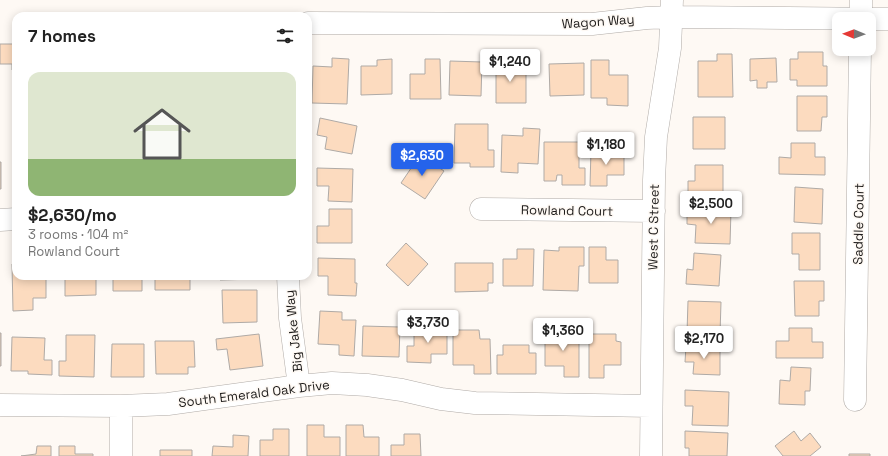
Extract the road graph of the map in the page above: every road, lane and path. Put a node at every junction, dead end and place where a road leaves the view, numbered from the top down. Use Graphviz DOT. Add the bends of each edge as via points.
graph roads {
  1 [pos="861,0"];
  2 [pos="672,8"];
  3 [pos="861,12"];
  4 [pos="832,17"];
  5 [pos="876,19"];
  6 [pos="888,19"];
  7 [pos="312,23"];
  8 [pos="860,56"];
  9 [pos="480,209"];
  10 [pos="654,211"];
  11 [pos="12,219"];
  12 [pos="0,220"];
  13 [pos="288,280"];
  14 [pos="299,386"];
  15 [pos="855,400"];
  16 [pos="0,404"];
  17 [pos="121,406"];
  18 [pos="651,406"];
  19 [pos="121,456"];
  20 [pos="651,456"];
  1 -- 3 [label="street"];
  2 -- 4 [label="street, Wagon Way"];
  2 -- 7 [label="street, Wagon Way" via="647,18 592,24"];
  2 -- 10 [label="street, West C Street" via="670,48 656,137"];
  5 -- 6 [label="street, Wagon Way"];
  8 -- 15 [label="street, Saddle Court"];
  9 -- 10 [label="street, Rowland Court"];
  10 -- 18 [label="street, West C Street"];
  11 -- 12 [label="street"];
  13 -- 14 [label="street, Big Jake Way" via="290,318"];
  14 -- 17 [label="street, South Emerald Oak Drive" via="168,404"];
  14 -- 18 [label="street, South Emerald Oak Drive" via="332,383 367,385 475,403"];
  16 -- 17 [label="street, South Emerald Oak Drive"];
  17 -- 19 [label="street"];
  18 -- 20 [label="street, West C Street"];
}
